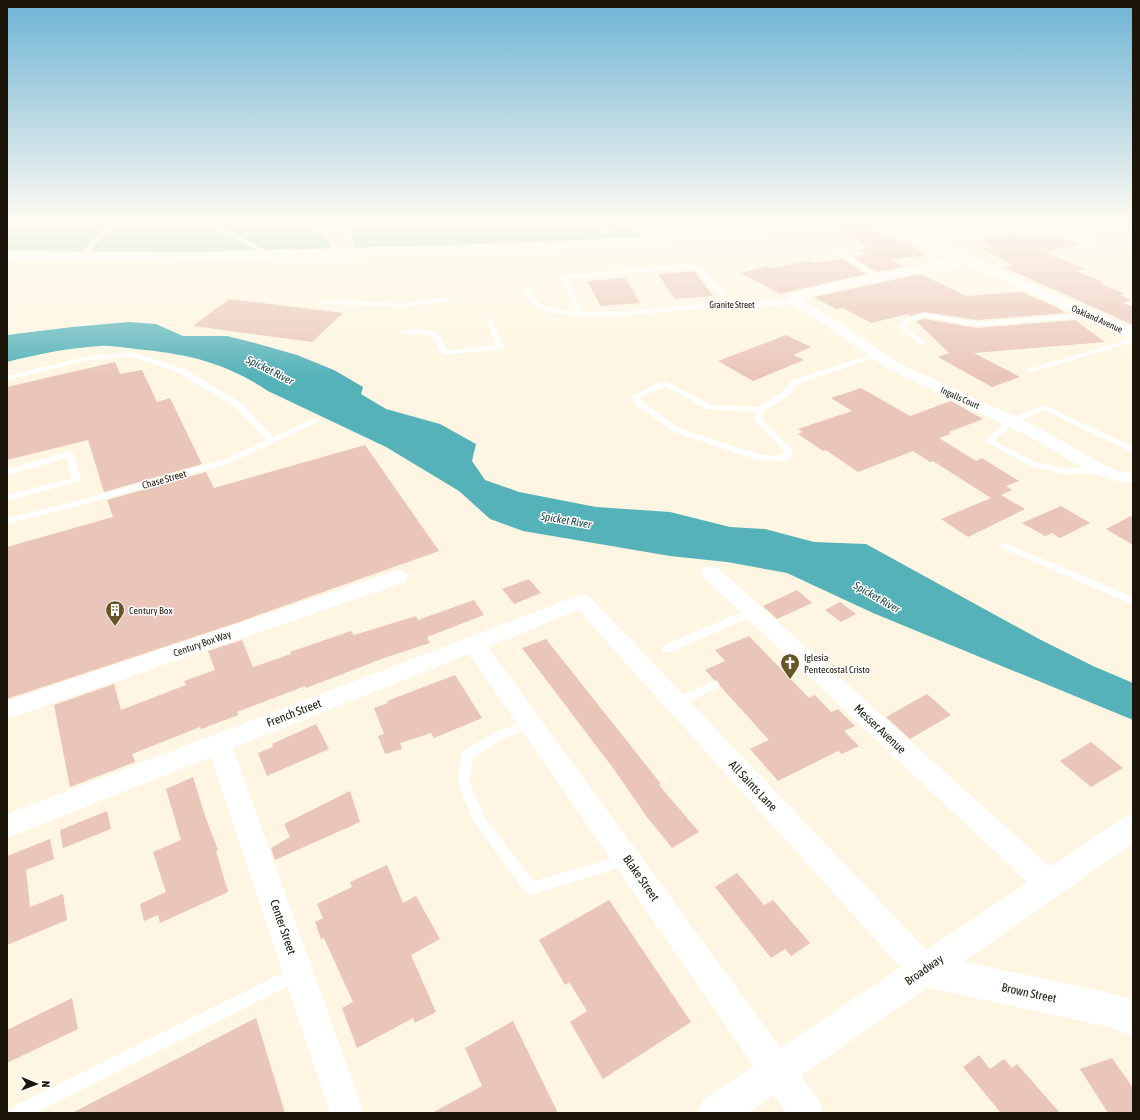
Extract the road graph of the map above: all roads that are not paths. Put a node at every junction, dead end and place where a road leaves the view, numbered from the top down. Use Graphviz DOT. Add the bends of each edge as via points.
graph roads {
  1 [pos="605,273"];
  2 [pos="703,273"];
  3 [pos="871,273"];
  4 [pos="897,273"];
  5 [pos="996,273"];
  6 [pos="877,277"];
  7 [pos="526,286"];
  8 [pos="453,299"];
  9 [pos="794,301"];
  10 [pos="321,302"];
  11 [pos="725,304"];
  12 [pos="580,312"];
  13 [pos="1090,315"];
  14 [pos="489,320"];
  15 [pos="404,332"];
  16 [pos="1133,335"];
  17 [pos="1133,340"];
  18 [pos="921,343"];
  19 [pos="879,355"];
  20 [pos="1030,370"];
  21 [pos="7,378"];
  22 [pos="761,410"];
  23 [pos="316,421"];
  24 [pos="1010,421"];
  25 [pos="272,441"];
  26 [pos="1133,450"];
  27 [pos="1102,471"];
  28 [pos="7,472"];
  29 [pos="1133,477"];
  30 [pos="7,498"];
  31 [pos="7,521"];
  32 [pos="1005,546"];
  33 [pos="711,573"];
  34 [pos="398,577"];
  35 [pos="582,601"];
  36 [pos="1133,601"];
  37 [pos="753,612"];
  38 [pos="474,644"];
  39 [pos="667,649"];
  40 [pos="713,685"];
  41 [pos="676,703"];
  42 [pos="7,710"];
  43 [pos="531,723"];
  44 [pos="219,742"];
  45 [pos="7,826"];
  46 [pos="1133,827"];
  47 [pos="627,860"];
  48 [pos="1049,884"];
  49 [pos="924,970"];
  50 [pos="298,973"];
  51 [pos="1133,1018"];
  52 [pos="777,1071"];
  53 [pos="18,1113"];
  54 [pos="347,1113"];
  55 [pos="716,1113"];
  56 [pos="807,1113"];
  1 -- 12 [label="lane" via="563,277"];
  2 -- 11 [label="lane" via="722,294"];
  3 -- 6 [label="lane"];
  4 -- 6 [label="street, Granite Street"];
  5 -- 13 [label="main road, Oakland Avenue"];
  6 -- 9 [label="street, Granite Street" via="794,297"];
  7 -- 12 [label="lane, Granite Street" via="531,299 543,307"];
  8 -- 10 [label="lane" via="403,305"];
  9 -- 11 [label="lane, Granite Street" via="769,305"];
  9 -- 19 [label="street, Ingalls Court"];
  11 -- 12 [label="lane, Granite Street" via="602,314"];
  13 -- 16 [label="main road, Oakland Avenue"];
  13 -- 18 [label="lane" via="977,324 924,315 906,321 902,328"];
  14 -- 15 [label="lane" via="500,347 445,353 437,337 424,331"];
  17 -- 20 [label="lane"];
  19 -- 22 [label="lane" via="796,382 784,395"];
  19 -- 24 [label="street, Ingalls Court" via="893,366"];
  21 -- 25 [label="lane" via="84,359 132,354 182,371 238,405"];
  22 -- 22 [label="lane" via="757,418 788,450 788,455 784,458 760,458 678,431 639,403 635,396 667,384 709,408"];
  23 -- 25 [label="lane, Chase Street"];
  24 -- 26 [label="lane" via="1044,407"];
  24 -- 27 [label="street, Ingalls Court"];
  24 -- 27 [label="lane" via="989,441 1032,464 1066,471"];
  25 -- 31 [label="lane, Chase Street" via="225,462"];
  27 -- 29 [label="street, Ingalls Court" via="1115,476"];
  28 -- 30 [label="lane" via="70,454 77,479"];
  32 -- 36 [label="lane"];
  33 -- 37 [label="street, Messer Avenue"];
  34 -- 42 [label="street, Century Box Way"];
  35 -- 38 [label="street, French Street"];
  35 -- 41 [label="street, All Saints Lane"];
  37 -- 39 [label="lane"];
  37 -- 48 [label="street, Messer Avenue"];
  38 -- 43 [label="street, Blake Street"];
  38 -- 44 [label="street, French Street"];
  40 -- 41 [label="lane"];
  41 -- 49 [label="street, All Saints Lane"];
  43 -- 47 [label="street, Blake Street"];
  43 -- 47 [label="lane" via="498,736 467,755 464,783 480,821 531,888"];
  44 -- 45 [label="street, French Street"];
  44 -- 50 [label="street, Center Street"];
  46 -- 48 [label="main road, Broadway"];
  47 -- 52 [label="street, Blake Street"];
  48 -- 49 [label="main road, Broadway"];
  49 -- 51 [label="main road, Brown Street" via="1105,1009"];
  49 -- 52 [label="main road, Broadway"];
  50 -- 53 [label="lane"];
  50 -- 54 [label="street, Center Street"];
  52 -- 55 [label="main road, Broadway"];
  52 -- 56 [label="street, Blake Street"];
}
